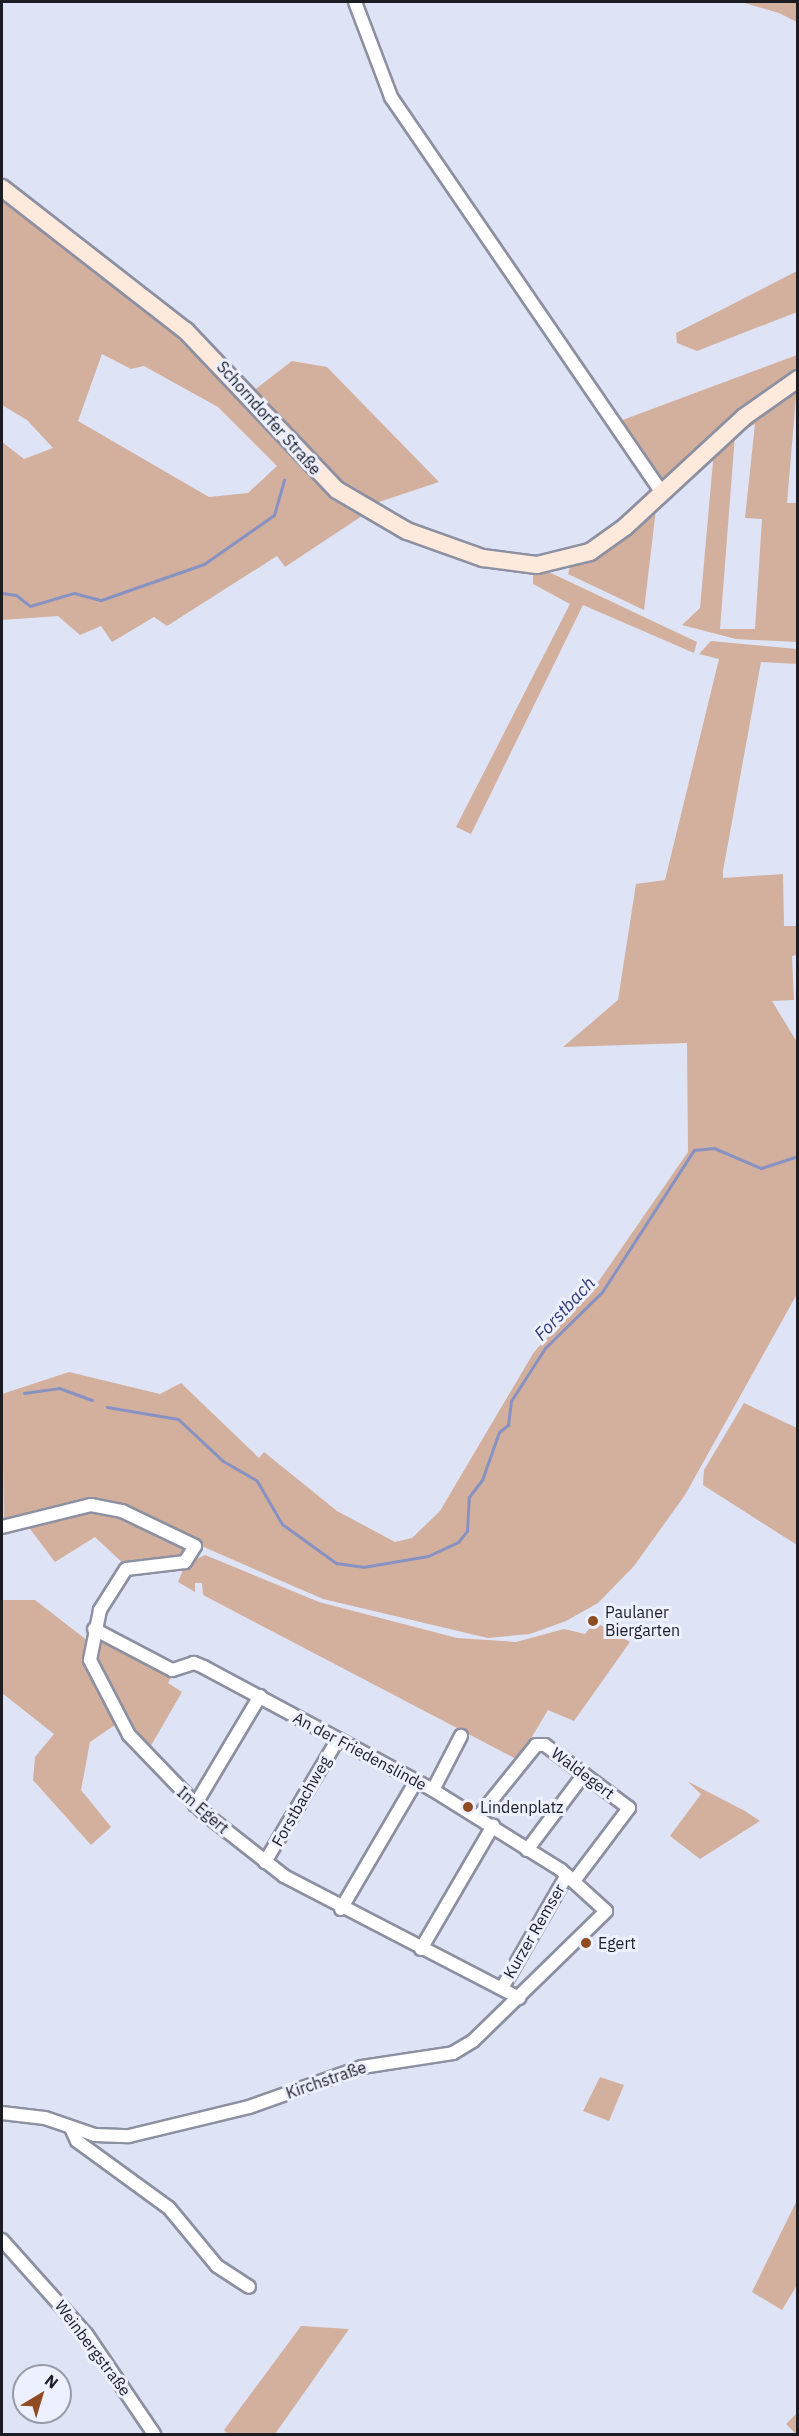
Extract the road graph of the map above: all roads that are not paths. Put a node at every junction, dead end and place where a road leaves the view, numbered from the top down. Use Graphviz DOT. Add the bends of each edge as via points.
graph roads {
  1 [pos="355,2"];
  2 [pos="2,188"];
  3 [pos="798,379"];
  4 [pos="662,493"];
  5 [pos="2,1527"];
  6 [pos="94,1629"];
  7 [pos="260,1696"];
  8 [pos="461,1737"];
  9 [pos="338,1739"];
  10 [pos="584,1774"];
  11 [pos="416,1781"];
  12 [pos="433,1790"];
  13 [pos="195,1805"];
  14 [pos="478,1817"];
  15 [pos="492,1826"];
  16 [pos="527,1850"];
  17 [pos="265,1862"];
  18 [pos="570,1878"];
  19 [pos="341,1909"];
  20 [pos="604,1914"];
  21 [pos="421,1949"];
  22 [pos="502,1988"];
  23 [pos="519,1998"];
  24 [pos="2,2113"];
  25 [pos="71,2128"];
  26 [pos="2,2240"];
  27 [pos="249,2287"];
  28 [pos="154,2434"];
  1 -- 4 [label="street" via="391,97"];
  2 -- 4 [label="main road, Schorndorfer Straße" via="194,338 326,481 407,531 499,561 549,564 598,548"];
  3 -- 4 [label="main road, Schorndorfer Straße" via="744,417"];
  5 -- 6 [label="street, Im Egert" via="91,1505 122,1511 195,1546 185,1562 126,1569 107,1593"];
  6 -- 7 [label="street, An der Friedenslinde" via="172,1670 197,1664"];
  6 -- 13 [label="street, Im Egert" via="90,1660 109,1704 147,1756"];
  7 -- 9 [label="street, An der Friedenslinde"];
  7 -- 13 [label="street"];
  8 -- 12 [label="street"];
  9 -- 11 [label="street, An der Friedenslinde"];
  9 -- 17 [label="street, Forstbachweg"];
  10 -- 14 [label="street, Waldegert" via="537,1743"];
  10 -- 16 [label="street"];
  10 -- 18 [label="street, Waldegert" via="629,1808"];
  11 -- 12 [label="street, An der Friedenslinde"];
  11 -- 19 [label="street"];
  12 -- 14 [label="street, An der Friedenslinde"];
  13 -- 17 [label="street, Im Egert"];
  14 -- 15 [label="street, An der Friedenslinde"];
  15 -- 16 [label="street, An der Friedenslinde"];
  15 -- 21 [label="street"];
  16 -- 18 [label="street, An der Friedenslinde"];
  17 -- 19 [label="street, Im Egert"];
  18 -- 20 [label="street, An der Friedenslinde" via="603,1905"];
  18 -- 22 [label="street, Kurzer Remser"];
  19 -- 21 [label="street, Im Egert"];
  20 -- 23 [label="street, Kirchstraße"];
  21 -- 22 [label="street, Im Egert"];
  22 -- 23 [label="street, Im Egert"];
  23 -- 25 [label="street, Kirchstraße" via="453,2053 369,2065 249,2107 129,2136 94,2136"];
  24 -- 25 [label="street, Kirchstraße" via="39,2116"];
  25 -- 27 [label="street" via="85,2148 175,2213 217,2266"];
  26 -- 28 [label="street, Weinbergstraße" via="87,2335"];
}
